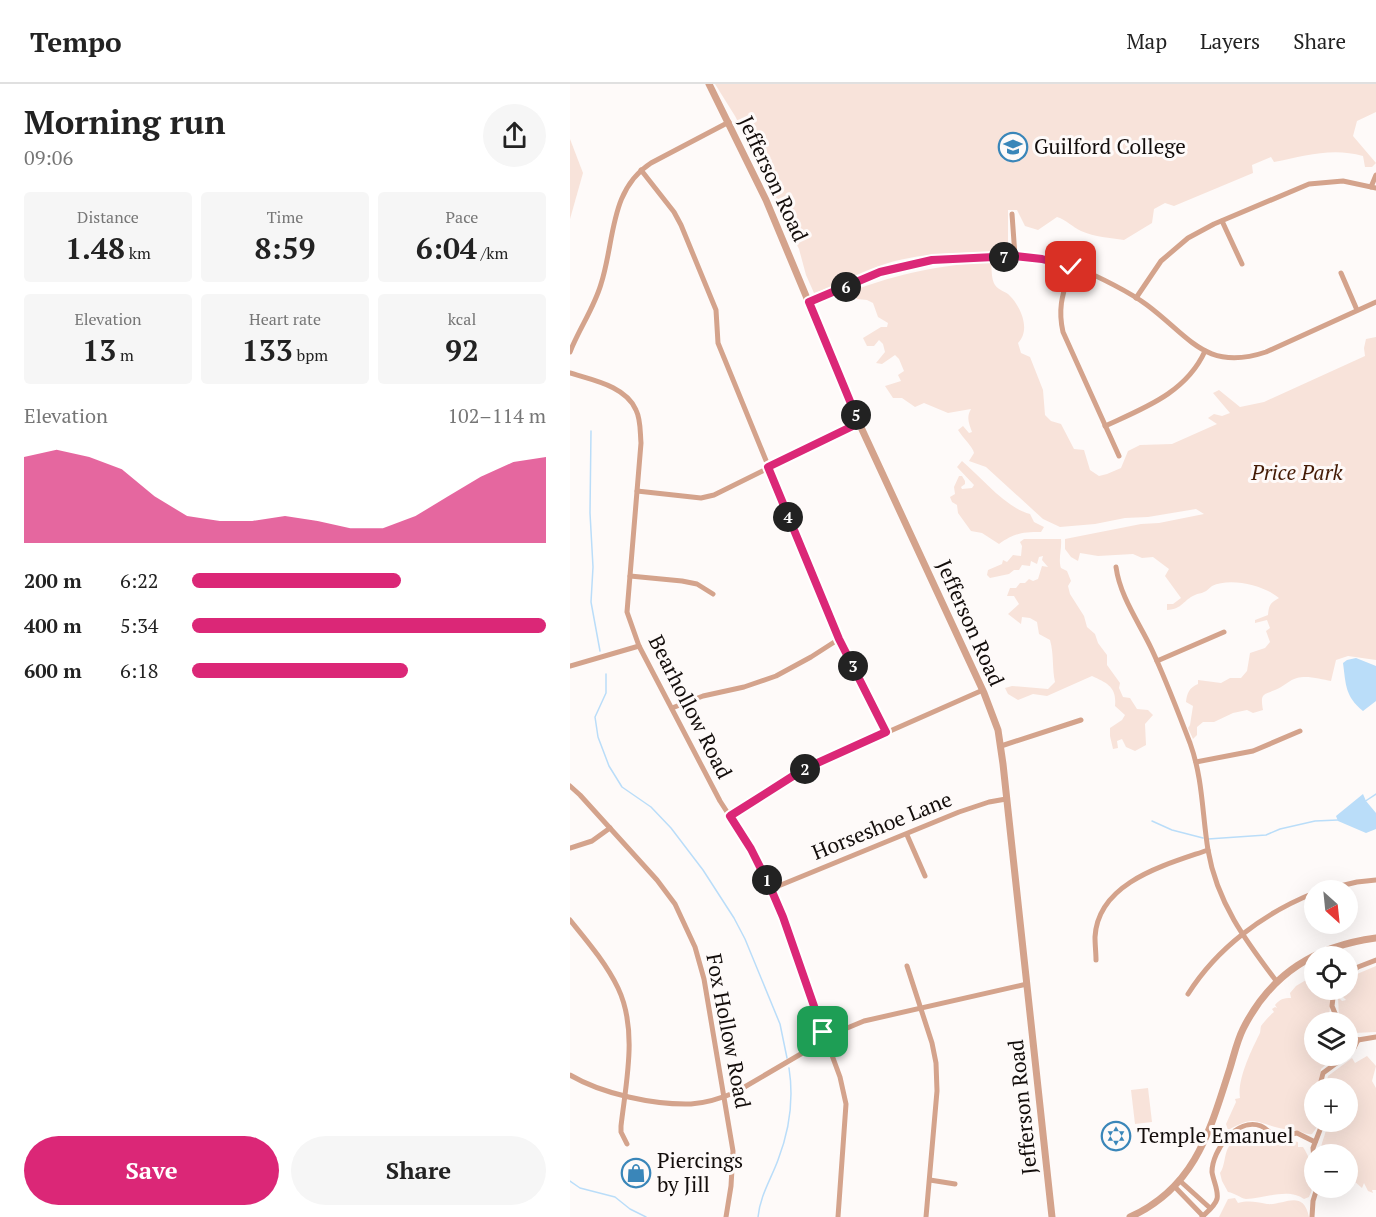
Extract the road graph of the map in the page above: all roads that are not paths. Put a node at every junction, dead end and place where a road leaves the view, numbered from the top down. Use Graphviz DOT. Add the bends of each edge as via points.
graph roads {
  1 [pos="709,84"];
  2 [pos="729,122"];
  3 [pos="641,170"];
  4 [pos="1376,175"];
  5 [pos="1374,188"];
  6 [pos="1012,214"];
  7 [pos="1222,221"];
  8 [pos="1015,256"];
  9 [pos="1242,264"];
  10 [pos="1071,267"];
  11 [pos="1341,273"];
  12 [pos="1136,297"];
  13 [pos="809,302"];
  14 [pos="1376,302"];
  15 [pos="1357,310"];
  16 [pos="1205,351"];
  17 [pos="570,352"];
  18 [pos="570,372"];
  19 [pos="859,423"];
  20 [pos="1105,426"];
  21 [pos="1119,456"];
  22 [pos="768,467"];
  23 [pos="637,491"];
  24 [pos="1116,567"];
  25 [pos="630,576"];
  26 [pos="713,594"];
  27 [pos="1224,632"];
  28 [pos="839,639"];
  29 [pos="639,646"];
  30 [pos="1157,661"];
  31 [pos="570,666"];
  32 [pos="983,690"];
  33 [pos="672,708"];
  34 [pos="1081,720"];
  35 [pos="1300,731"];
  36 [pos="886,732"];
  37 [pos="1001,746"];
  38 [pos="1196,762"];
  39 [pos="570,786"];
  40 [pos="1006,799"];
  41 [pos="730,816"];
  42 [pos="610,828"];
  43 [pos="907,835"];
  44 [pos="570,848"];
  45 [pos="1208,850"];
  46 [pos="925,876"];
  47 [pos="1376,880"];
  48 [pos="1358,882"];
  49 [pos="771,889"];
  50 [pos="1304,897"];
  51 [pos="570,921"];
  52 [pos="1242,935"];
  53 [pos="1376,939"];
  54 [pos="1096,960"];
  55 [pos="1376,960"];
  56 [pos="907,966"];
  57 [pos="1358,967"];
  58 [pos="1277,982"];
  59 [pos="1027,984"];
  60 [pos="1188,994"];
  61 [pos="921,1007"];
  62 [pos="1376,1037"];
  63 [pos="826,1039"];
  64 [pos="1358,1040"];
  65 [pos="1332,1066"];
  66 [pos="570,1075"];
  67 [pos="1322,1078"];
  68 [pos="624,1095"];
  69 [pos="724,1097"];
  70 [pos="1320,1132"];
  71 [pos="1315,1142"];
  72 [pos="627,1144"];
  73 [pos="930,1180"];
  74 [pos="1177,1183"];
  75 [pos="955,1184"];
  76 [pos="1314,1198"];
  77 [pos="1210,1208"];
  78 [pos="726,1217"];
  79 [pos="838,1217"];
  80 [pos="926,1217"];
  81 [pos="1052,1217"];
  82 [pos="1130,1217"];
  83 [pos="1202,1217"];
  84 [pos="1311,1217"];
  1 -- 2 [label="street, Jefferson Road"];
  2 -- 3 [label="street"];
  2 -- 13 [label="street, Jefferson Road"];
  3 -- 17 [label="street" via="619,204 601,285"];
  3 -- 22 [label="street" via="674,212 708,286 716,310 718,343"];
  4 -- 5 [label="street"];
  5 -- 7 [label="street" via="1343,181 1309,184"];
  6 -- 8 [label="street"];
  7 -- 9 [label="street"];
  7 -- 12 [label="street" via="1188,238 1169,254"];
  8 -- 10 [label="street"];
  8 -- 13 [label="street" via="911,264 880,272"];
  10 -- 12 [label="street"];
  10 -- 20 [label="street" via="1059,315 1068,346"];
  11 -- 15 [label="street"];
  12 -- 16 [label="street"];
  13 -- 19 [label="street, Jefferson Road"];
  14 -- 15 [label="street"];
  15 -- 16 [label="street" via="1251,357 1232,359"];
  16 -- 20 [label="street" via="1200,363 1178,388"];
  18 -- 23 [label="street, Bearhollow Road" via="622,393 636,408 641,443"];
  19 -- 22 [label="street"];
  19 -- 32 [label="street, Jefferson Road"];
  20 -- 21 [label="street"];
  22 -- 23 [label="street" via="701,498"];
  22 -- 28 [label="street"];
  23 -- 25 [label="street, Bearhollow Road"];
  24 -- 30 [label="street" via="1120,586"];
  25 -- 26 [label="street" via="697,584"];
  25 -- 29 [label="street, Bearhollow Road" via="627,612"];
  27 -- 30 [label="street"];
  28 -- 33 [label="street" via="776,676"];
  28 -- 36 [label="street"];
  29 -- 31 [label="street"];
  29 -- 33 [label="street, Bearhollow Road"];
  30 -- 38 [label="street"];
  32 -- 36 [label="street"];
  32 -- 37 [label="street, Jefferson Road"];
  33 -- 41 [label="street, Bearhollow Road"];
  34 -- 37 [label="street"];
  35 -- 38 [label="street" via="1253,752"];
  36 -- 41 [label="street" via="804,769"];
  37 -- 40 [label="street, Jefferson Road"];
  38 -- 45 [label="street"];
  39 -- 42 [label="street, Fox Hollow Road"];
  40 -- 43 [label="street, Horseshoe Lane" via="969,809"];
  40 -- 59 [label="street, Jefferson Road"];
  41 -- 49 [label="street, Bearhollow Road"];
  42 -- 44 [label="street" via="592,841"];
  42 -- 69 [label="street, Fox Hollow Road" via="675,904 695,947"];
  43 -- 46 [label="street"];
  43 -- 49 [label="street, Horseshoe Lane"];
  45 -- 52 [label="street" via="1221,894"];
  45 -- 54 [label="street" via="1145,874 1119,890 1098,921"];
  47 -- 48 [label="street"];
  49 -- 63 [label="street, Bearhollow Road"];
  50 -- 52 [label="street" via="1276,910"];
  51 -- 68 [label="street" via="595,951 623,1003 628,1029"];
  52 -- 58 [label="street"];
  52 -- 60 [label="street"];
  53 -- 58 [label="street" via="1328,949"];
  55 -- 57 [label="street"];
  56 -- 61 [label="street"];
  58 -- 74 [label="street" via="1256,1005 1242,1031 1207,1137"];
  59 -- 61 [label="street"];
  59 -- 81 [label="street, Jefferson Road"];
  61 -- 63 [label="street" via="864,1021"];
  61 -- 73 [label="street" via="936,1063"];
  62 -- 64 [label="street"];
  63 -- 69 [label="street"];
  63 -- 79 [label="street, Bearhollow Road" via="846,1104"];
  65 -- 67 [label="street"];
  66 -- 68 [label="street" via="591,1086"];
  68 -- 69 [label="street" via="680,1104"];
  68 -- 72 [label="street" via="621,1132"];
  69 -- 78 [label="street, Fox Hollow Road" via="733,1151"];
  70 -- 71 [label="street"];
  71 -- 77 [label="street" via="1297,1134 1276,1137 1257,1125 1237,1131 1216,1155 1212,1172 1218,1196"];
  73 -- 75 [label="street"];
  73 -- 80 [label="street"];
  74 -- 77 [label="street"];
  74 -- 82 [label="street"];
  74 -- 83 [label="street"];
  76 -- 84 [label="street"];
  77 -- 83 [label="street"];
}
